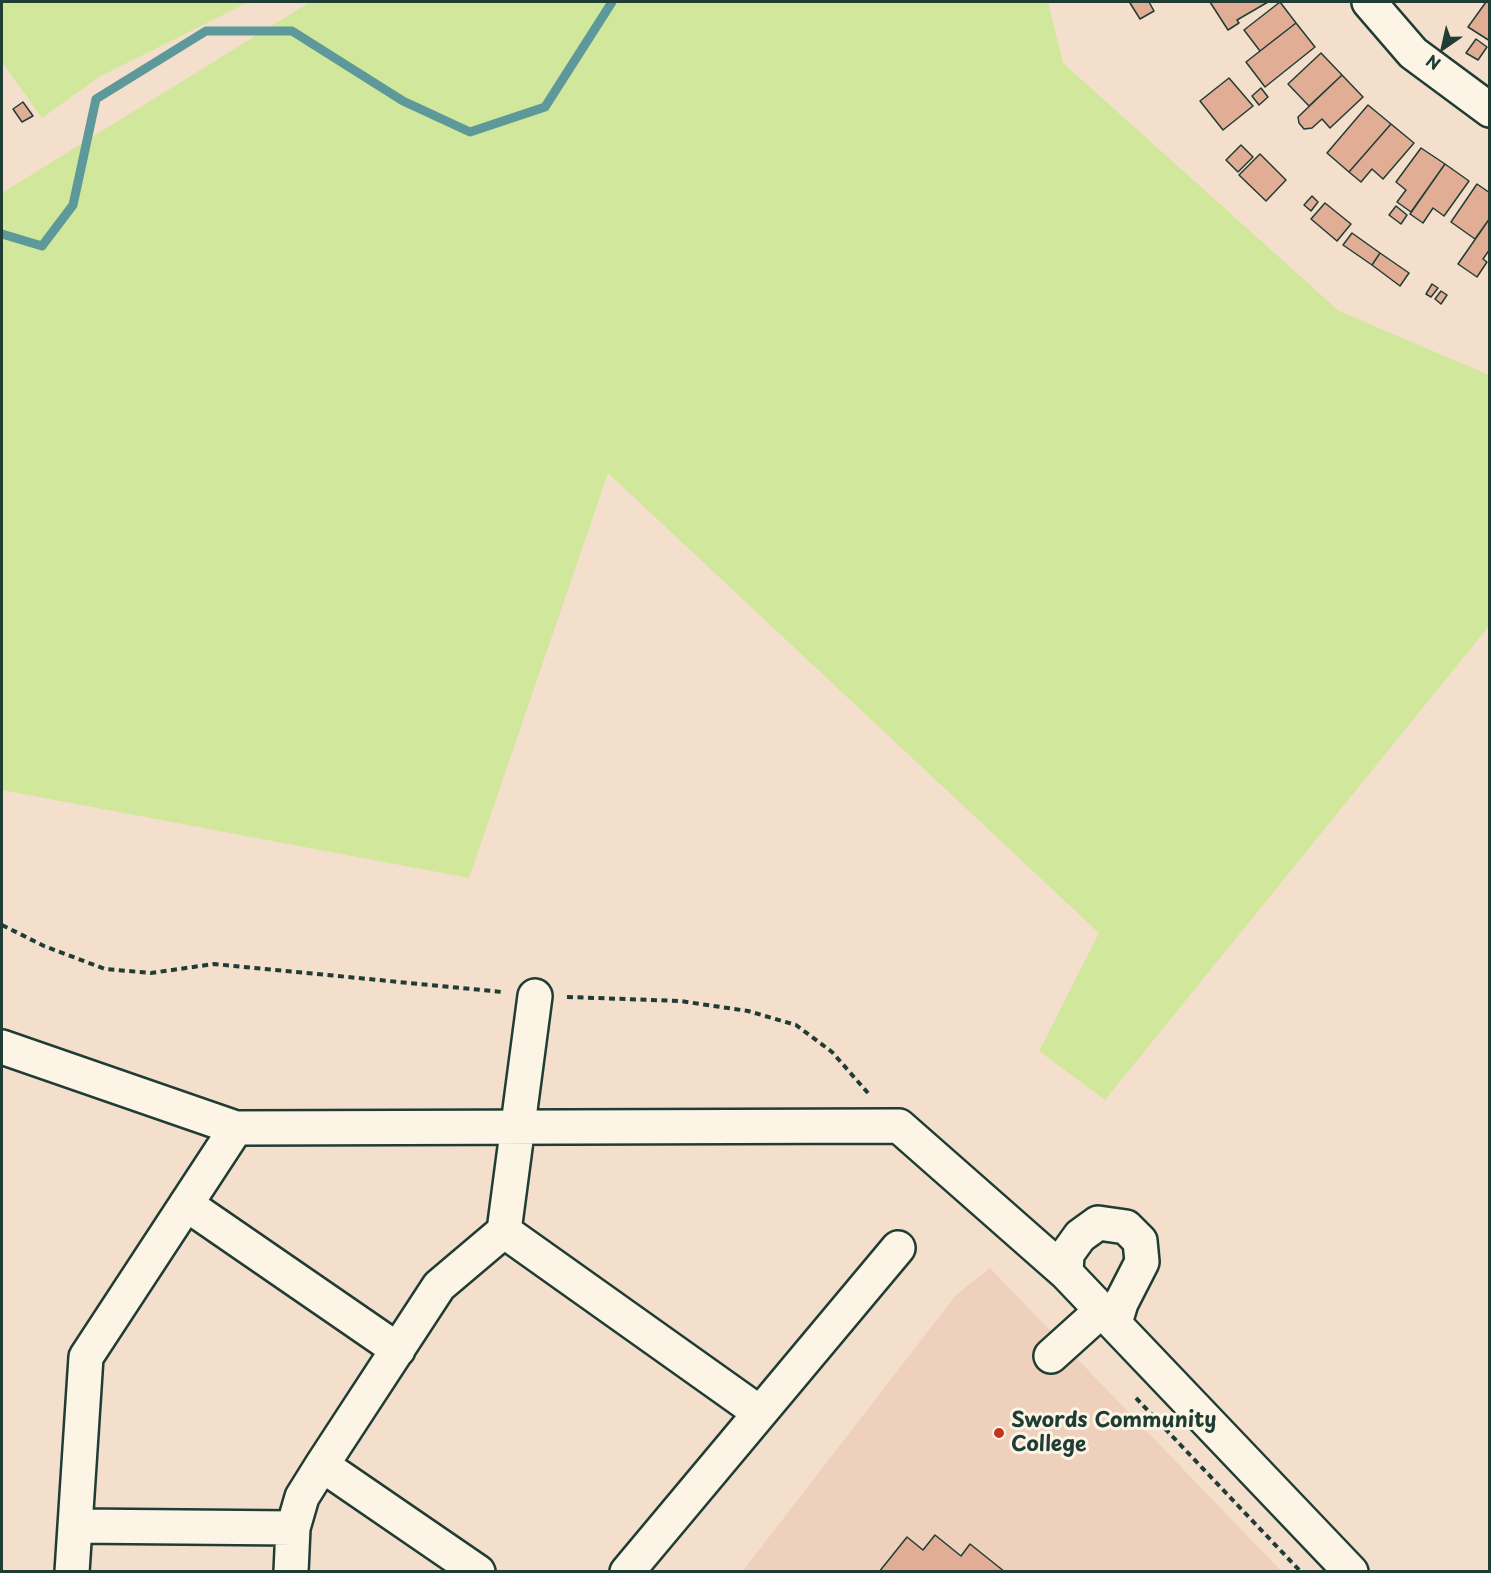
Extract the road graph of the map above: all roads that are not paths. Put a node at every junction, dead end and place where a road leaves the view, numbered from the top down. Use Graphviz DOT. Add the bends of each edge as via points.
graph roads {
  1 [pos="1369,2"];
  2 [pos="1490,110"];
  3 [pos="535,996"];
  4 [pos="2,1047"];
  5 [pos="518,1127"];
  6 [pos="236,1128"];
  7 [pos="186,1204"];
  8 [pos="504,1232"];
  9 [pos="898,1248"];
  10 [pos="1066,1273"];
  11 [pos="1109,1317"];
  12 [pos="398,1350"];
  13 [pos="1051,1356"];
  14 [pos="760,1413"];
  15 [pos="322,1465"];
  16 [pos="75,1526"];
  17 [pos="293,1528"];
  18 [pos="72,1572"];
  19 [pos="291,1572"];
  20 [pos="478,1572"];
  21 [pos="627,1572"];
  22 [pos="1351,1572"];
  1 -- 2 [label="street" via="1413,53"];
  3 -- 5 [label="street"];
  4 -- 6 [label="street"];
  5 -- 6 [label="street"];
  5 -- 8 [label="street"];
  5 -- 10 [label="street" via="898,1126"];
  6 -- 7 [label="street"];
  7 -- 12 [label="street"];
  7 -- 16 [label="street" via="86,1357"];
  8 -- 12 [label="street" via="439,1286"];
  8 -- 14 [label="street"];
  9 -- 14 [label="street"];
  10 -- 11 [label="street"];
  10 -- 11 [label="street" via="1067,1254 1080,1236 1098,1223 1126,1227 1140,1241 1142,1262 1121,1303"];
  11 -- 13 [label="street"];
  11 -- 22 [label="street"];
  12 -- 15 [label="street"];
  14 -- 21 [label="street"];
  15 -- 17 [label="street" via="302,1497"];
  15 -- 20 [label="street"];
  16 -- 17 [label="street"];
  16 -- 18 [label="street"];
  17 -- 19 [label="street"];
}
